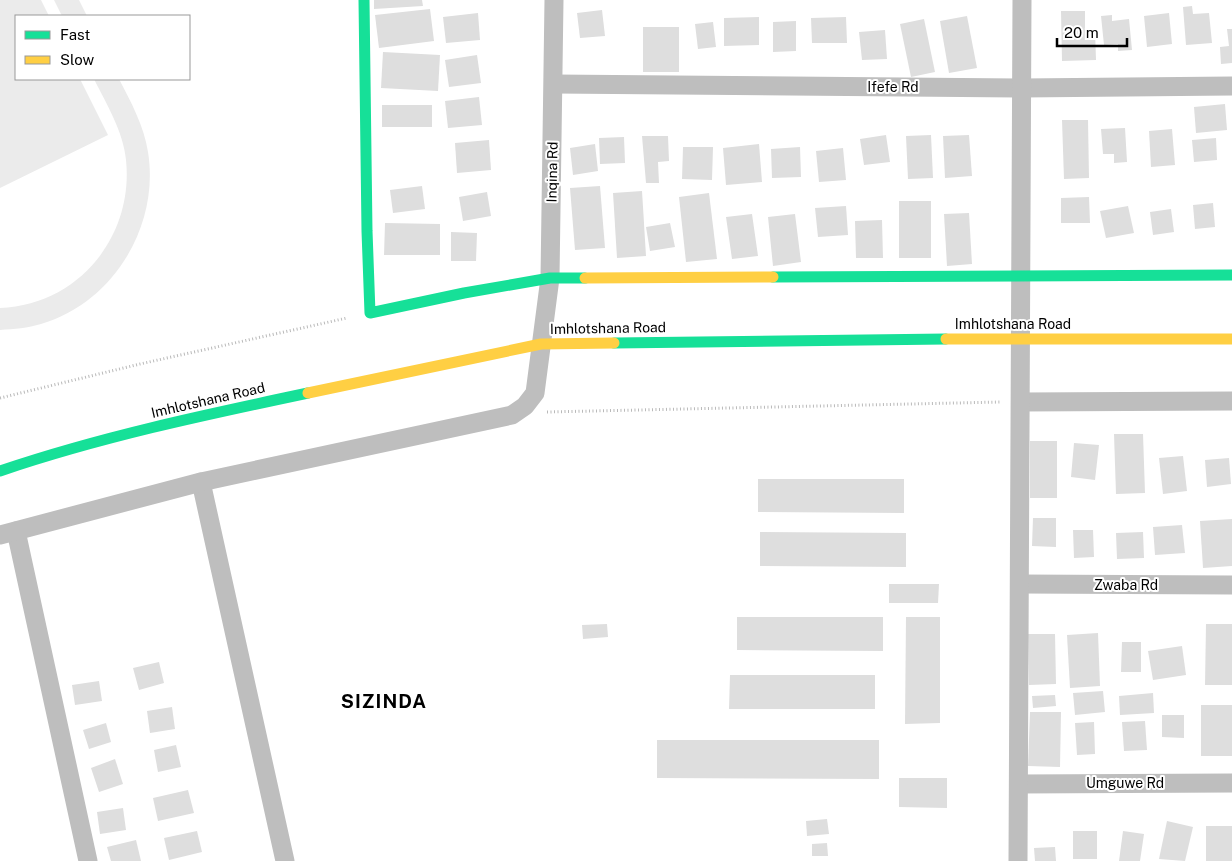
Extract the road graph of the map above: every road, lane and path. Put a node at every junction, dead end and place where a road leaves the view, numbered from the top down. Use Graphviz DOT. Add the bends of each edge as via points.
graph roads {
  1 [pos="364,0"];
  2 [pos="554,0"];
  3 [pos="1022,0"];
  4 [pos="554,84"];
  5 [pos="1232,86"];
  6 [pos="1022,88"];
  7 [pos="1232,275"];
  8 [pos="1021,276"];
  9 [pos="550,278"];
  10 [pos="370,313"];
  11 [pos="1020,339"];
  12 [pos="1232,339"];
  13 [pos="541,344"];
  14 [pos="0,398"];
  15 [pos="1232,401"];
  16 [pos="1021,402"];
  17 [pos="525,406"];
  18 [pos="0,471"];
  19 [pos="200,482"];
  20 [pos="8,533"];
  21 [pos="1020,584"];
  22 [pos="1232,585"];
  23 [pos="1232,783"];
  24 [pos="1019,784"];
  25 [pos="88,861"];
  26 [pos="285,861"];
  27 [pos="1018,861"];
  1 -- 10 [label="street"];
  2 -- 4 [label="street, Inqina Rd"];
  3 -- 6 [label="street"];
  4 -- 6 [label="street, Ifefe Rd"];
  4 -- 9 [label="street, Inqina Rd"];
  5 -- 6 [label="street, Ifefe Rd"];
  6 -- 8 [label="street"];
  7 -- 8 [label="street"];
  8 -- 9 [label="street"];
  8 -- 11 [label="street"];
  9 -- 10 [label="street"];
  9 -- 13 [label="street, Inqina Rd"];
  10 -- 14 [label="path"];
  11 -- 12 [label="street, Imhlotshana Road"];
  11 -- 13 [label="street, Imhlotshana Road" via="851,338"];
  11 -- 16 [label="street"];
  13 -- 17 [label="street, Inqina Rd" via="535,393"];
  13 -- 18 [label="street, Imhlotshana Road" via="154,427"];
  15 -- 16 [label="street"];
  16 -- 17 [label="path" via="550,413"];
  16 -- 21 [label="street"];
  17 -- 19 [label="street" via="512,415"];
  19 -- 20 [label="street"];
  19 -- 26 [label="street"];
  20 -- 25 [label="street"];
  21 -- 22 [label="street, Zwaba Rd"];
  21 -- 24 [label="street"];
  23 -- 24 [label="street, Umguwe Rd"];
  24 -- 27 [label="street"];
}
